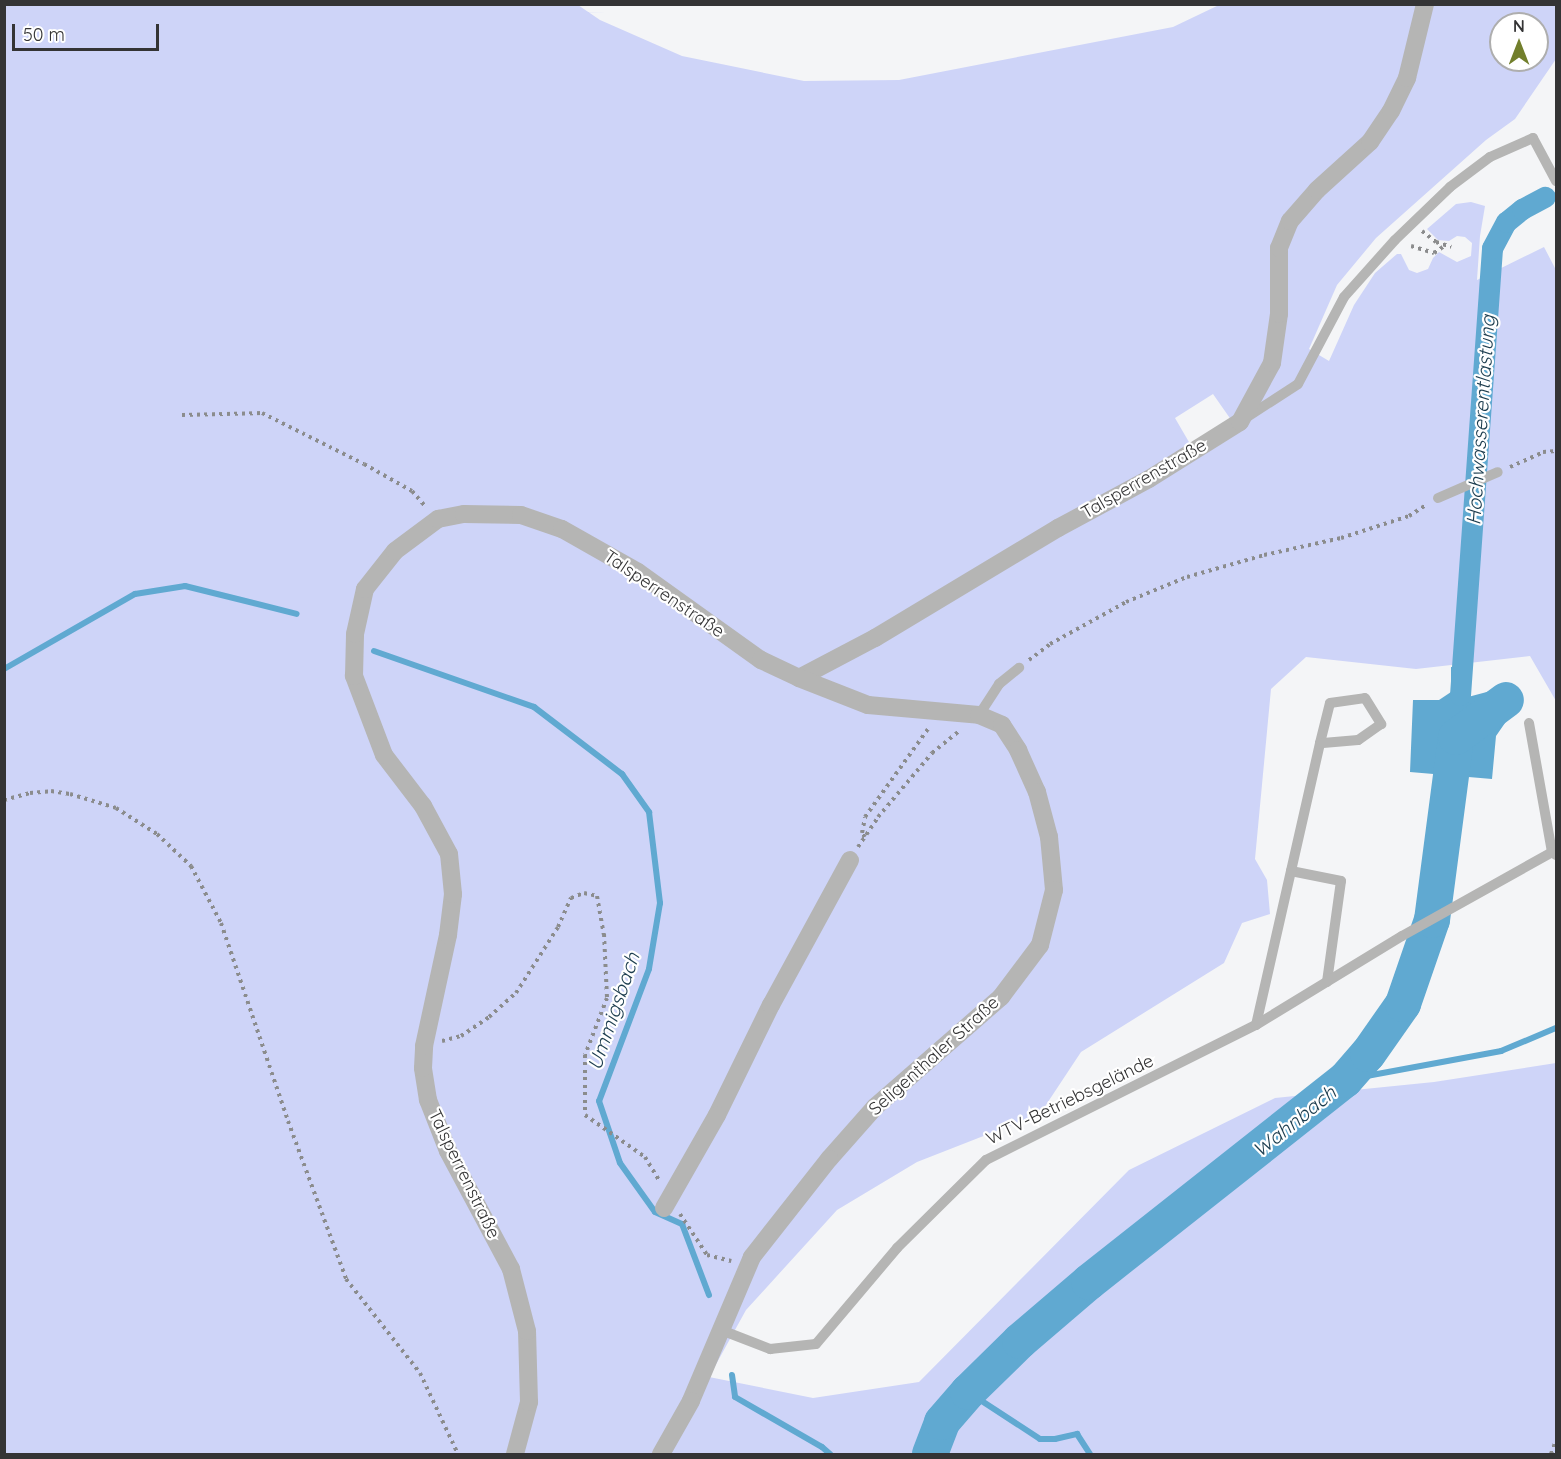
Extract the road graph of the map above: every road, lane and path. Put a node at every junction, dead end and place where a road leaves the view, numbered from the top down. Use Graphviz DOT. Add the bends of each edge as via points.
graph roads {
  1 [pos="1425,4"];
  2 [pos="1557,181"];
  3 [pos="1414,222"];
  4 [pos="1397,238"];
  5 [pos="1446,245"];
  6 [pos="1451,247"];
  7 [pos="182,415"];
  8 [pos="1240,422"];
  9 [pos="1557,451"];
  10 [pos="1498,472"];
  11 [pos="1438,498"];
  12 [pos="438,519"];
  13 [pos="1018,668"];
  14 [pos="799,678"];
  15 [pos="941,711"];
  16 [pos="979,715"];
  17 [pos="1529,723"];
  18 [pos="1320,743"];
  19 [pos="4,801"];
  20 [pos="865,837"];
  21 [pos="1554,853"];
  22 [pos="850,860"];
  23 [pos="1291,871"];
  24 [pos="1327,982"];
  25 [pos="1256,1025"];
  26 [pos="424,1046"];
  27 [pos="660,1183"];
  28 [pos="669,1207"];
  29 [pos="752,1257"];
  30 [pos="722,1330"];
  31 [pos="1557,1440"];
  32 [pos="458,1455"];
  33 [pos="515,1455"];
  34 [pos="662,1455"];
  35 [pos="1551,1455"];
  1 -- 8 [label="street" via="1407,78 1391,111 1370,142 1317,189 1290,221 1278,248 1279,314 1272,363"];
  2 -- 3 [label="lane, Talsperrenstraße" via="1533,138 1490,157 1450,187"];
  3 -- 4 [label="lane, Talsperrenstraße"];
  3 -- 5 [label="path" via="1430,238"];
  4 -- 5 [label="path" via="1434,253"];
  4 -- 8 [label="lane, Talsperrenstraße" via="1344,297 1298,384"];
  5 -- 6 [label="path"];
  7 -- 12 [label="path" via="262,413 412,491"];
  8 -- 14 [label="street, Talsperrenstraße" via="1149,479"];
  9 -- 10 [label="path" via="1543,452"];
  10 -- 11 [label="lane"];
  11 -- 13 [label="path" via="1409,516 1341,538 1187,577 1126,602 1050,644"];
  12 -- 14 [label="street, Talsperrenstraße" via="464,514 521,515 562,529 638,572 761,660"];
  12 -- 26 [label="street, Talsperrenstraße" via="396,551 365,589 355,634 354,676 384,755 423,806 449,854 453,894 448,935"];
  13 -- 16 [label="lane" via="999,684"];
  14 -- 15 [label="street, Seligenthaler Straße" via="868,705"];
  15 -- 16 [label="street, Seligenthaler Straße"];
  15 -- 20 [label="path" via="865,817"];
  16 -- 20 [label="path" via="932,753"];
  16 -- 29 [label="street, Seligenthaler Straße" via="1002,725 1018,750 1037,792 1049,837 1054,890 1040,945 1001,998 875,1107"];
  17 -- 21 [label="lane, WTV-Betriebsgelände"];
  18 -- 18 [label="lane" via="1330,703 1365,698 1381,724 1358,740"];
  18 -- 23 [label="lane"];
  19 -- 32 [label="path" via="51,791 116,808 157,834 190,866 221,923 346,1279 420,1373"];
  20 -- 22 [label="path"];
  21 -- 24 [label="lane, WTV-Betriebsgelände"];
  22 -- 28 [label="street, bridge"];
  23 -- 24 [label="lane" via="1341,881"];
  23 -- 25 [label="lane"];
  24 -- 25 [label="lane, WTV-Betriebsgelände"];
  25 -- 30 [label="lane, WTV-Betriebsgelände" via="986,1160 897,1248 816,1344 770,1349"];
  26 -- 27 [label="path" via="461,1036 489,1017 516,993 558,927 571,898 584,893 597,896 604,934 607,998 585,1055 585,1115 645,1157"];
  26 -- 33 [label="street, Talsperrenstraße" via="428,1100 448,1150 511,1269 527,1331 529,1402"];
  28 -- 29 [label="path" via="707,1255 730,1261"];
  29 -- 30 [label="street, Seligenthaler Straße"];
  30 -- 34 [label="street, Seligenthaler Straße"];
  31 -- 35 [label="path"];
}
